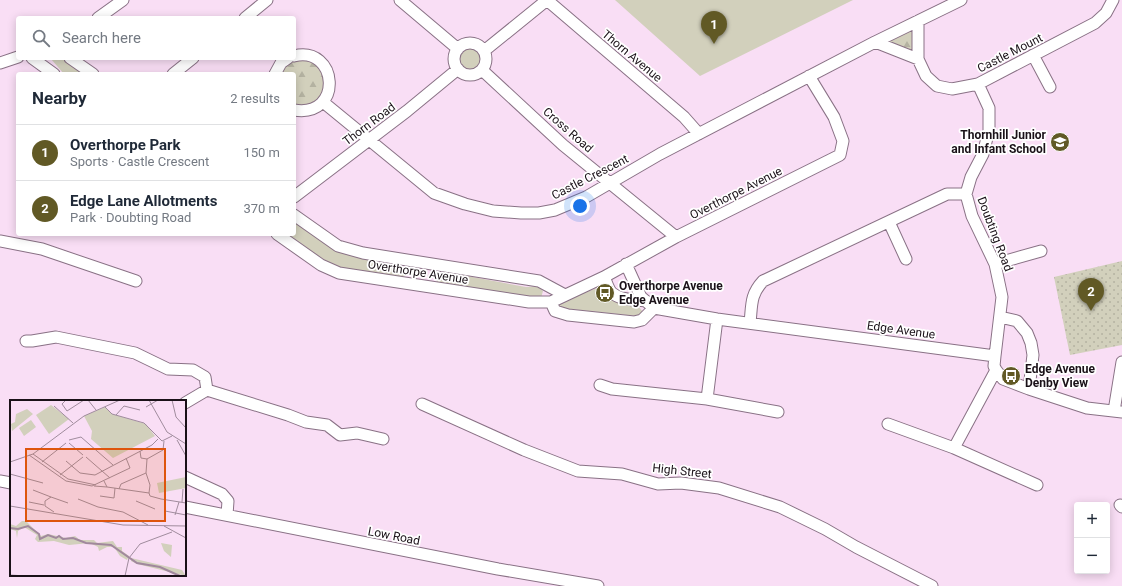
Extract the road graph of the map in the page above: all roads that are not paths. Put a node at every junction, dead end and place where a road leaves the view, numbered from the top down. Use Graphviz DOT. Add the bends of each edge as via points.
graph roads {
  1 [pos="123,0"];
  2 [pos="267,0"];
  3 [pos="400,0"];
  4 [pos="547,0"];
  5 [pos="961,0"];
  6 [pos="1113,0"];
  7 [pos="101,16"];
  8 [pos="247,16"];
  9 [pos="918,21"];
  10 [pos="875,42"];
  11 [pos="458,49"];
  12 [pos="484,51"];
  13 [pos="1033,55"];
  14 [pos="296,56"];
  15 [pos="16,58"];
  16 [pos="918,59"];
  17 [pos="35,60"];
  18 [pos="73,60"];
  19 [pos="190,60"];
  20 [pos="282,60"];
  21 [pos="0,63"];
  22 [pos="458,69"];
  23 [pos="482,70"];
  24 [pos="51,72"];
  25 [pos="90,72"];
  26 [pos="176,72"];
  27 [pos="276,72"];
  28 [pos="809,76"];
  29 [pos="978,84"];
  30 [pos="1050,87"];
  31 [pos="322,102"];
  32 [pos="296,110"];
  33 [pos="699,134"];
  34 [pos="369,140"];
  35 [pos="610,183"];
  36 [pos="966,194"];
  37 [pos="296,195"];
  38 [pos="296,216"];
  39 [pos="889,222"];
  40 [pos="280,236"];
  41 [pos="676,237"];
  42 [pos="0,241"];
  43 [pos="1041,251"];
  44 [pos="906,259"];
  45 [pos="626,264"];
  46 [pos="995,264"];
  47 [pos="604,277"];
  48 [pos="136,281"];
  49 [pos="565,295"];
  50 [pos="551,302"];
  51 [pos="650,304"];
  52 [pos="1000,317"];
  53 [pos="717,320"];
  54 [pos="750,323"];
  55 [pos="26,341"];
  56 [pos="995,356"];
  57 [pos="1122,362"];
  58 [pos="996,370"];
  59 [pos="600,385"];
  60 [pos="1029,389"];
  61 [pos="206,390"];
  62 [pos="707,399"];
  63 [pos="186,402"];
  64 [pos="422,404"];
  65 [pos="778,412"];
  66 [pos="1118,412"];
  67 [pos="888,424"];
  68 [pos="383,439"];
  69 [pos="954,448"];
  70 [pos="186,477"];
  71 [pos="0,481"];
  72 [pos="10,483"];
  73 [pos="1037,485"];
  74 [pos="186,507"];
  75 [pos="227,515"];
  76 [pos="598,586"];
  77 [pos="932,586"];
  1 -- 7 [label="street"];
  2 -- 8 [label="street"];
  3 -- 11 [label="street"];
  4 -- 12 [label="street"];
  4 -- 33 [label="street, Thorn Avenue" via="684,117"];
  5 -- 9 [label="street"];
  6 -- 13 [label="street, Castle Mount" via="1106,13 1096,23"];
  9 -- 10 [label="street"];
  9 -- 16 [label="street, Castle Mount"];
  10 -- 16 [label="street"];
  10 -- 28 [label="street, Castle Crescent"];
  11 -- 12 [label="street" via="463,45 472,44"];
  11 -- 22 [label="street" via="454,60"];
  12 -- 23 [label="street" via="486,61"];
  13 -- 29 [label="street, Castle Mount"];
  13 -- 30 [label="street"];
  14 -- 31 [label="street" via="307,55 316,58 326,68 330,87"];
  15 -- 21 [label="street"];
  16 -- 29 [label="street, Castle Mount" via="926,76 937,86 952,89"];
  17 -- 24 [label="street"];
  18 -- 25 [label="street"];
  19 -- 26 [label="street"];
  20 -- 27 [label="street"];
  22 -- 23 [label="street" via="470,75"];
  22 -- 34 [label="street, Thorn Road"];
  23 -- 35 [label="street, Cross Road"];
  28 -- 33 [label="street, Castle Crescent"];
  28 -- 41 [label="street, Overthorpe Avenue" via="834,117 843,141 840,155"];
  29 -- 36 [label="street" via="989,108 989,130 983,154 971,177"];
  31 -- 32 [label="street" via="311,110"];
  31 -- 34 [label="street, Castle Crescent"];
  33 -- 35 [label="street, Castle Crescent"];
  34 -- 35 [label="street, Castle Crescent" via="434,193 493,211 521,214 555,210"];
  34 -- 37 [label="street, Thorn Road"];
  35 -- 41 [label="street, Cross Road"];
  36 -- 39 [label="street, Doubting Road" via="947,194"];
  36 -- 46 [label="street, Doubting Road" via="972,216"];
  38 -- 49 [label="street, Overthorpe Avenue" via="338,246 363,253 539,281"];
  39 -- 44 [label="street"];
  39 -- 54 [label="street, Doubting Road" via="763,282 755,290"];
  40 -- 50 [label="street, Overthorpe Avenue" via="321,265 339,273 529,302"];
  41 -- 45 [label="street, Overthorpe Avenue"];
  42 -- 48 [label="street" via="42,249"];
  43 -- 46 [label="street"];
  45 -- 47 [label="street, Overthorpe Avenue"];
  45 -- 51 [label="street" via="641,297"];
  46 -- 52 [label="street, Doubting Road" via="1002,297"];
  47 -- 49 [label="street, Overthorpe Avenue"];
  47 -- 51 [label="street, Edge Avenue" via="611,291 617,296"];
  49 -- 50 [label="street, Overthorpe Avenue"];
  50 -- 51 [label="street" via="555,311 568,315 634,322 642,320"];
  51 -- 53 [label="street, Edge Avenue"];
  52 -- 56 [label="street, Doubting Road"];
  52 -- 60 [label="street" via="1017,321 1027,333 1033,355"];
  53 -- 54 [label="street, Edge Avenue"];
  53 -- 62 [label="street"];
  54 -- 56 [label="street, Edge Avenue"];
  55 -- 61 [label="street" via="56,337 135,353 168,369 193,370 205,377"];
  56 -- 58 [label="street"];
  57 -- 66 [label="street"];
  58 -- 60 [label="street" via="1004,379"];
  58 -- 69 [label="street"];
  59 -- 62 [label="street" via="612,389"];
  60 -- 66 [label="street" via="1087,408"];
  61 -- 63 [label="street"];
  61 -- 68 [label="street" via="306,422 327,425 340,436 357,433"];
  62 -- 65 [label="street"];
  64 -- 77 [label="street, High Street" via="524,450 578,471 622,474 658,484 681,483 719,488 780,507"];
  67 -- 69 [label="street"];
  69 -- 73 [label="street"];
  70 -- 75 [label="street" via="222,494 228,501"];
  71 -- 72 [label="street"];
  74 -- 75 [label="street, Low Road"];
  75 -- 76 [label="street, Low Road" via="498,569"];
}
